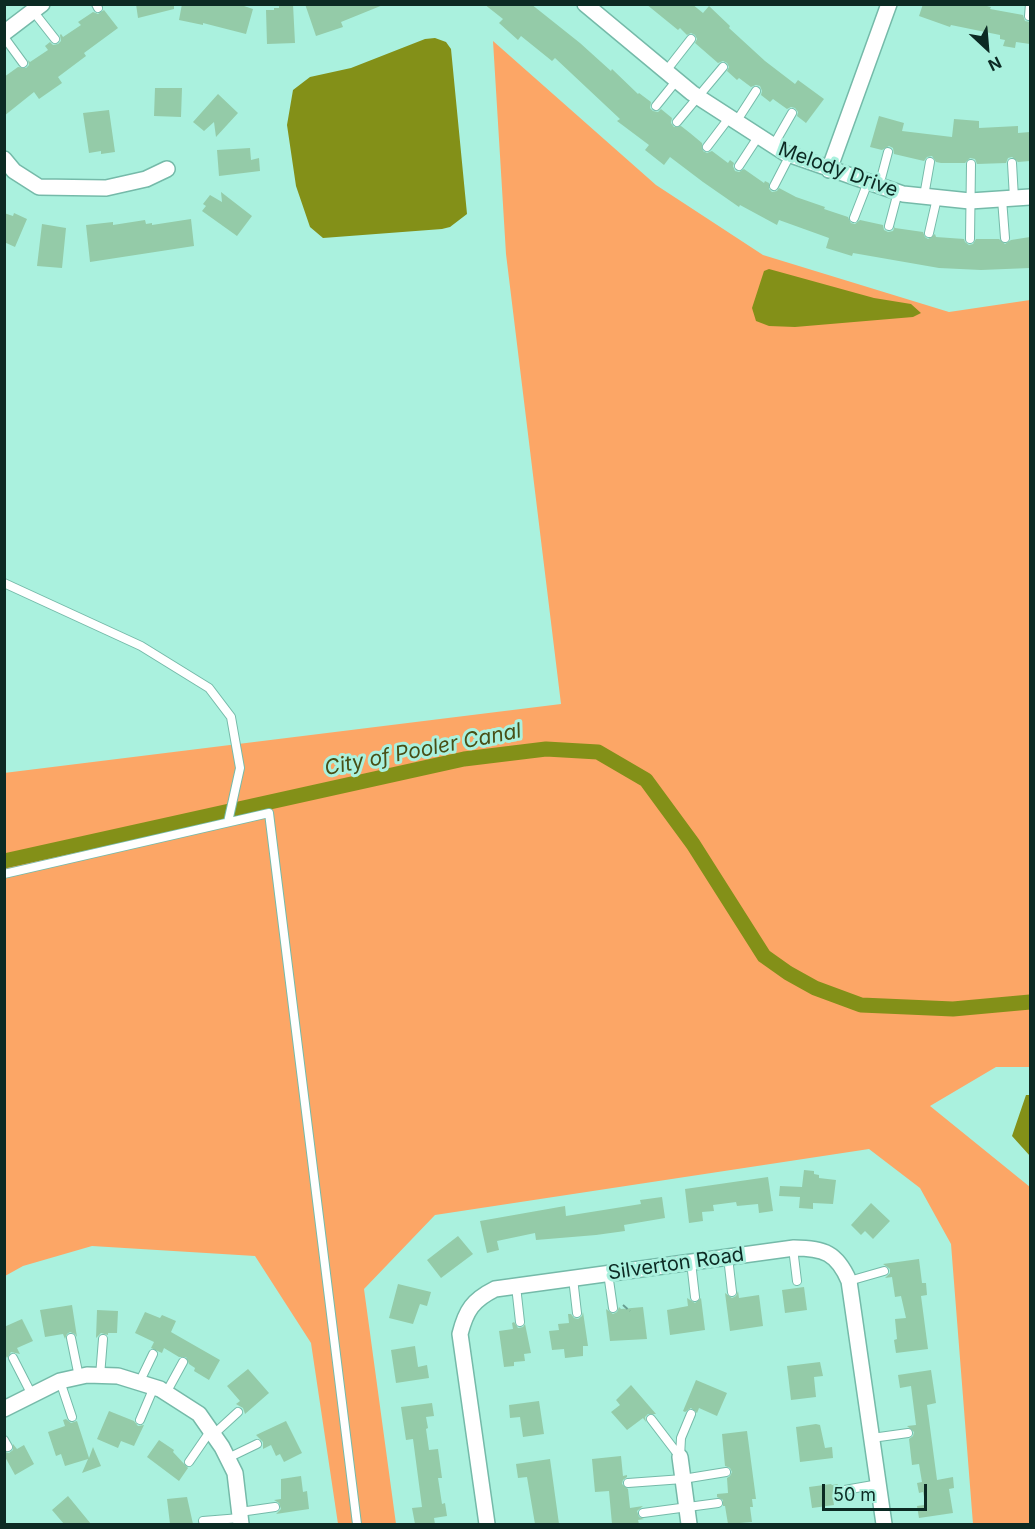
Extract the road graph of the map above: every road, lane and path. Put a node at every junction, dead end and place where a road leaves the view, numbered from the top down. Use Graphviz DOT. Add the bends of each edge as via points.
graph roads {
  1 [pos="585,4"];
  2 [pos="889,4"];
  3 [pos="1030,4"];
  4 [pos="39,6"];
  5 [pos="1029,16"];
  6 [pos="5,32"];
  7 [pos="55,39"];
  8 [pos="691,39"];
  9 [pos="23,63"];
  10 [pos="723,67"];
  11 [pos="671,76"];
  12 [pos="756,91"];
  13 [pos="698,97"];
  14 [pos="656,106"];
  15 [pos="792,112"];
  16 [pos="732,120"];
  17 [pos="676,122"];
  18 [pos="758,137"];
  19 [pos="773,146"];
  20 [pos="707,147"];
  21 [pos="888,152"];
  22 [pos="790,155"];
  23 [pos="4,159"];
  24 [pos="930,162"];
  25 [pos="1012,163"];
  26 [pos="971,164"];
  27 [pos="739,166"];
  28 [pos="167,169"];
  29 [pos="829,170"];
  30 [pos="873,184"];
  31 [pos="774,186"];
  32 [pos="898,192"];
  33 [pos="930,197"];
  34 [pos="1030,197"];
  35 [pos="1008,199"];
  36 [pos="970,201"];
  37 [pos="855,218"];
  38 [pos="889,226"];
  39 [pos="929,233"];
  40 [pos="1005,238"];
  41 [pos="970,239"];
  42 [pos="4,583"];
  43 [pos="228,822"];
  44 [pos="4,874"];
  45 [pos="793,1248"];
  46 [pos="728,1257"];
  47 [pos="691,1262"];
  48 [pos="884,1272"];
  49 [pos="608,1273"];
  50 [pos="573,1278"];
  51 [pos="797,1281"];
  52 [pos="849,1281"];
  53 [pos="516,1286"];
  54 [pos="732,1292"];
  55 [pos="694,1297"];
  56 [pos="612,1308"];
  57 [pos="577,1313"];
  58 [pos="520,1322"];
  59 [pos="71,1338"];
  60 [pos="103,1339"];
  61 [pos="153,1354"];
  62 [pos="13,1358"];
  63 [pos="183,1362"];
  64 [pos="100,1376"];
  65 [pos="79,1377"];
  66 [pos="60,1382"];
  67 [pos="153,1388"];
  68 [pos="32,1395"];
  69 [pos="6,1406"];
  70 [pos="238,1412"];
  71 [pos="691,1414"];
  72 [pos="72,1417"];
  73 [pos="651,1419"];
  74 [pos="140,1420"];
  75 [pos="212,1432"];
  76 [pos="908,1433"];
  77 [pos="872,1438"];
  78 [pos="257,1443"];
  79 [pos="680,1457"];
  80 [pos="228,1458"];
  81 [pos="189,1462"];
  82 [pos="726,1472"];
  83 [pos="683,1479"];
  84 [pos="628,1483"];
  85 [pos="879,1484"];
  86 [pos="839,1491"];
  87 [pos="718,1503"];
  88 [pos="275,1507"];
  89 [pos="687,1507"];
  90 [pos="644,1513"];
  91 [pos="241,1518"];
  92 [pos="203,1521"];
  93 [pos="357,1524"];
  94 [pos="487,1524"];
  95 [pos="689,1524"];
  96 [pos="885,1524"];
  1 -- 11 [label="street, Melody Drive"];
  2 -- 29 [label="street"];
  3 -- 5 [label="lane"];
  4 -- 6 [label="street"];
  4 -- 7 [label="lane"];
  6 -- 9 [label="lane"];
  8 -- 11 [label="lane"];
  10 -- 13 [label="lane"];
  11 -- 13 [label="street, Melody Drive"];
  11 -- 14 [label="lane"];
  12 -- 16 [label="lane"];
  13 -- 16 [label="street, Melody Drive"];
  13 -- 17 [label="lane"];
  15 -- 19 [label="lane"];
  16 -- 18 [label="street, Melody Drive"];
  16 -- 20 [label="lane"];
  18 -- 19 [label="street, Melody Drive"];
  18 -- 27 [label="lane"];
  19 -- 22 [label="street, Melody Drive"];
  21 -- 30 [label="lane"];
  22 -- 29 [label="street, Melody Drive"];
  22 -- 31 [label="lane"];
  23 -- 28 [label="street" via="14,171 39,187 106,188 146,179"];
  24 -- 33 [label="lane"];
  25 -- 35 [label="lane"];
  26 -- 36 [label="lane"];
  29 -- 30 [label="street, Melody Drive"];
  30 -- 32 [label="street, Melody Drive"];
  30 -- 37 [label="lane"];
  32 -- 33 [label="street, Melody Drive"];
  32 -- 38 [label="lane"];
  33 -- 36 [label="street, Melody Drive"];
  33 -- 39 [label="lane"];
  34 -- 35 [label="street, Melody Drive"];
  35 -- 36 [label="street, Melody Drive"];
  35 -- 40 [label="lane"];
  36 -- 41 [label="lane"];
  42 -- 43 [label="lane" via="141,646 209,688 231,717 240,768"];
  43 -- 44 [label="lane"];
  43 -- 93 [label="lane" via="269,813"];
  45 -- 46 [label="street, Silverton Road"];
  45 -- 51 [label="lane"];
  45 -- 52 [label="street, Silverton Road" via="816,1248 830,1255 842,1265"];
  46 -- 47 [label="street, Silverton Road"];
  46 -- 54 [label="lane"];
  47 -- 49 [label="street, Silverton Road"];
  47 -- 55 [label="lane"];
  48 -- 52 [label="lane"];
  49 -- 50 [label="street, Silverton Road"];
  49 -- 56 [label="lane"];
  50 -- 53 [label="street, Silverton Road"];
  50 -- 57 [label="lane"];
  52 -- 77 [label="street, Silverton Road"];
  53 -- 58 [label="lane"];
  53 -- 94 [label="street, Silverton Road" via="495,1289 482,1296 464,1318 460,1334"];
  59 -- 65 [label="lane"];
  60 -- 64 [label="lane"];
  61 -- 67 [label="lane"];
  62 -- 68 [label="lane"];
  63 -- 67 [label="lane"];
  64 -- 65 [label="street"];
  64 -- 67 [label="street" via="118,1376"];
  65 -- 66 [label="street"];
  66 -- 68 [label="street"];
  66 -- 72 [label="lane"];
  67 -- 74 [label="lane"];
  67 -- 75 [label="street" via="200,1414"];
  68 -- 69 [label="street"];
  70 -- 75 [label="lane"];
  71 -- 79 [label="lane" via="681,1438"];
  73 -- 79 [label="lane"];
  75 -- 80 [label="street"];
  75 -- 81 [label="lane"];
  76 -- 77 [label="lane"];
  77 -- 85 [label="street, Silverton Road"];
  78 -- 80 [label="lane"];
  79 -- 83 [label="street"];
  80 -- 91 [label="street" via="235,1473"];
  82 -- 83 [label="lane"];
  83 -- 84 [label="lane"];
  83 -- 89 [label="street"];
  85 -- 86 [label="lane"];
  85 -- 96 [label="street, Silverton Road"];
  87 -- 89 [label="lane"];
  88 -- 91 [label="lane"];
  89 -- 90 [label="lane"];
  89 -- 95 [label="street"];
  91 -- 92 [label="lane"];
}
